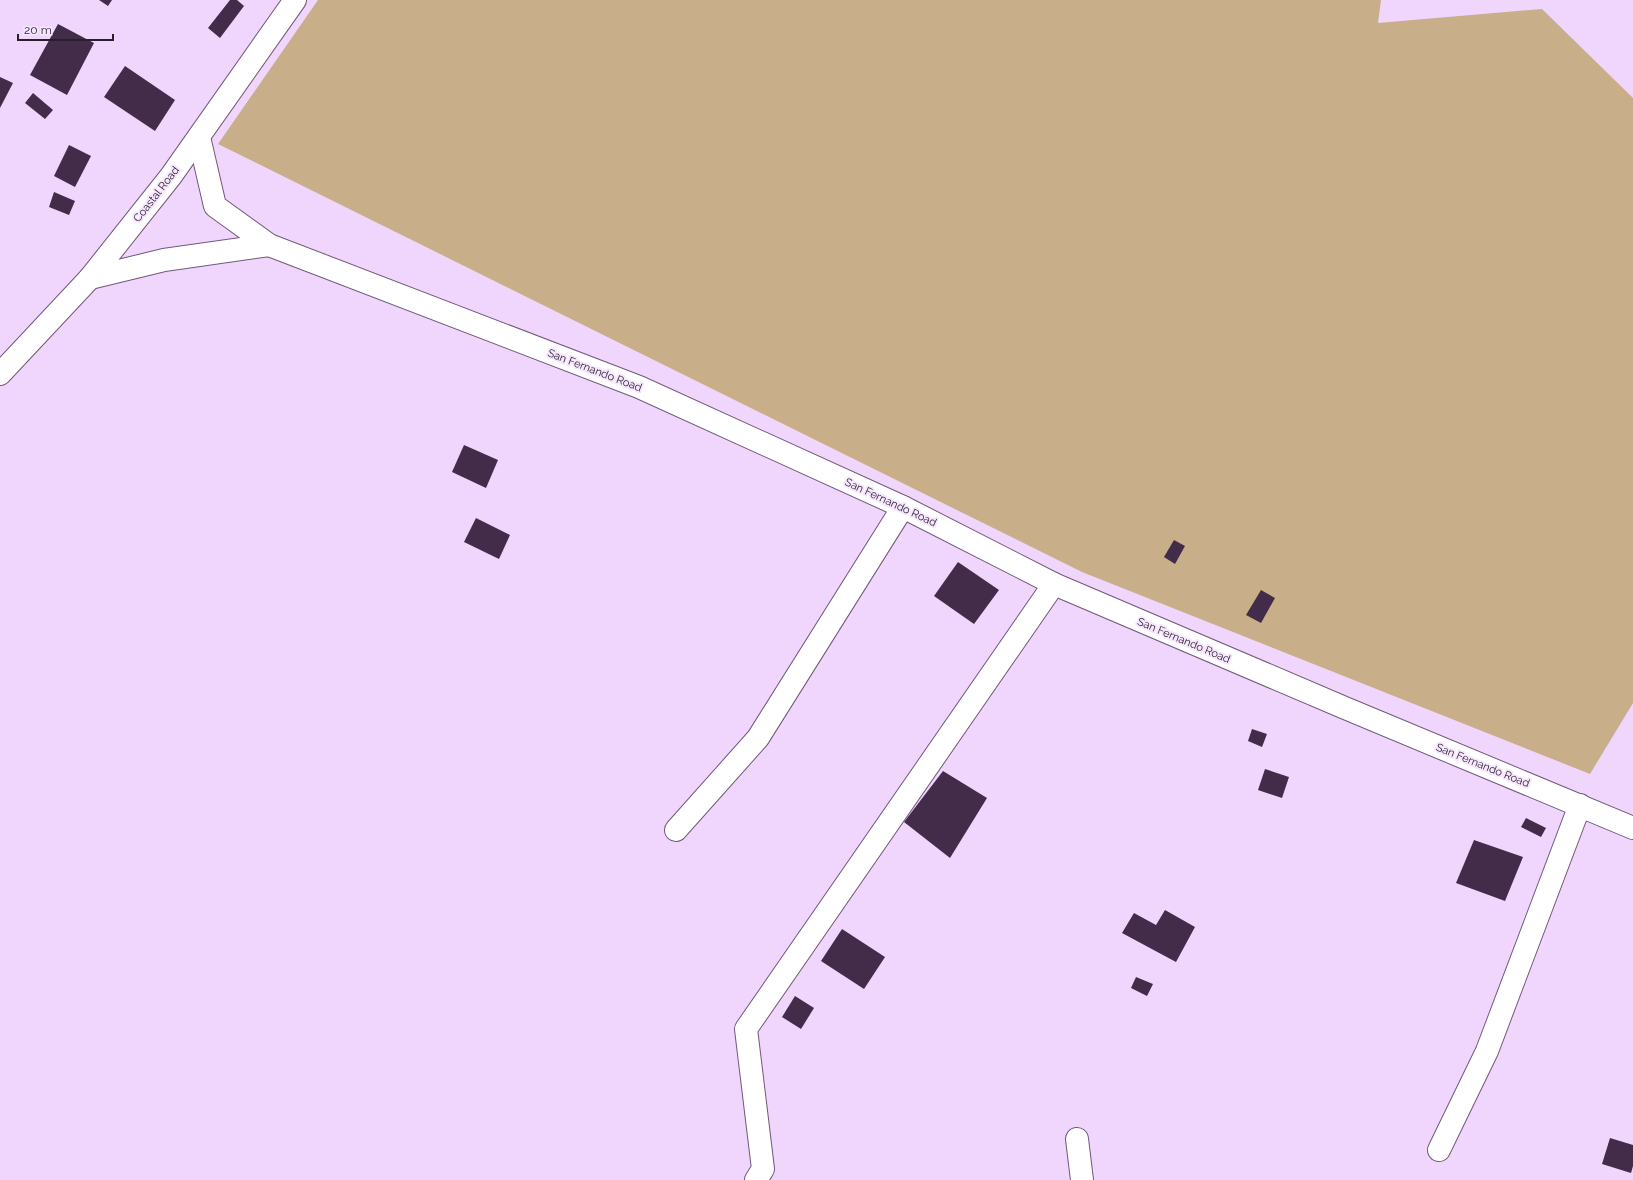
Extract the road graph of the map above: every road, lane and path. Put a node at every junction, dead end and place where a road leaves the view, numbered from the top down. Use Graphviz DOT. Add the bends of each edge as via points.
graph roads {
  1 [pos="295,0"];
  2 [pos="198,137"];
  3 [pos="269,245"];
  4 [pos="90,278"];
  5 [pos="0,374"];
  6 [pos="903,507"];
  7 [pos="1054,584"];
  8 [pos="1580,805"];
  9 [pos="1633,828"];
  10 [pos="676,830"];
  11 [pos="1077,1139"];
  12 [pos="1439,1150"];
  13 [pos="765,1176"];
  14 [pos="1082,1180"];
  1 -- 2 [label="street, Coastal Road"];
  2 -- 3 [label="street, San Fernando Road" via="215,206"];
  2 -- 4 [label="street, Coastal Road" via="171,176"];
  3 -- 4 [label="street" via="164,260"];
  3 -- 6 [label="street, San Fernando Road" via="639,387"];
  4 -- 5 [label="street, Coastal Road"];
  6 -- 7 [label="street, San Fernando Road"];
  6 -- 10 [label="street" via="758,738"];
  7 -- 8 [label="street, San Fernando Road"];
  7 -- 13 [label="street" via="746,1029"];
  8 -- 9 [label="street, San Fernando Road"];
  8 -- 12 [label="street" via="1487,1051"];
  11 -- 14 [label="street"];
}
